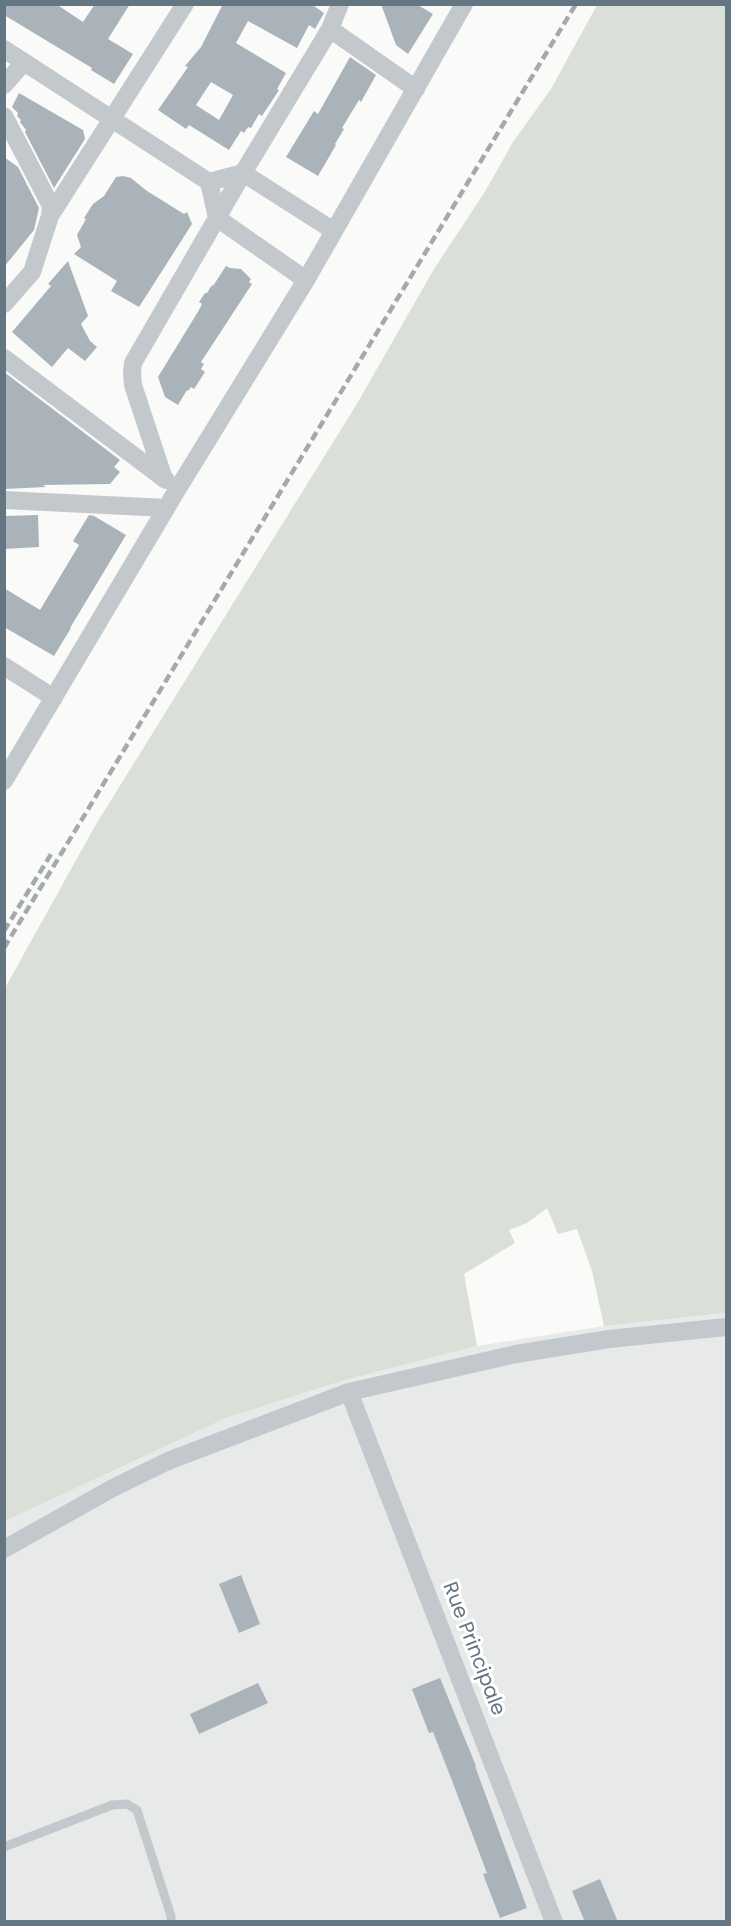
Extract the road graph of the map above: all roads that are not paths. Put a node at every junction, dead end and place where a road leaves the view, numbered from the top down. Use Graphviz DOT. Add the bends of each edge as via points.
graph roads {
  1 [pos="185,4"];
  2 [pos="340,4"];
  3 [pos="464,4"];
  4 [pos="330,29"];
  5 [pos="4,49"];
  6 [pos="24,62"];
  7 [pos="4,85"];
  8 [pos="416,89"];
  9 [pos="4,116"];
  10 [pos="113,120"];
  11 [pos="243,173"];
  12 [pos="209,182"];
  13 [pos="50,216"];
  14 [pos="217,218"];
  15 [pos="334,231"];
  16 [pos="306,280"];
  17 [pos="4,304"];
  18 [pos="4,358"];
  19 [pos="171,485"];
  20 [pos="4,500"];
  21 [pos="166,508"];
  22 [pos="4,666"];
  23 [pos="54,698"];
  24 [pos="4,781"];
  25 [pos="726,1327"];
  26 [pos="349,1392"];
  27 [pos="4,1549"];
  28 [pos="4,1847"];
  29 [pos="171,1922"];
  30 [pos="554,1922"];
  1 -- 10 [label="street"];
  2 -- 4 [label="street"];
  3 -- 8 [label="street"];
  4 -- 8 [label="street"];
  4 -- 11 [label="street"];
  5 -- 6 [label="street"];
  6 -- 7 [label="street"];
  6 -- 10 [label="street"];
  8 -- 15 [label="street"];
  9 -- 13 [label="street" via="51,206"];
  10 -- 12 [label="street"];
  10 -- 13 [label="street"];
  11 -- 12 [label="street"];
  11 -- 14 [label="street"];
  11 -- 15 [label="street"];
  12 -- 14 [label="street"];
  13 -- 17 [label="street" via="32,273"];
  14 -- 16 [label="street"];
  14 -- 19 [label="street" via="133,363 134,385"];
  15 -- 16 [label="street"];
  16 -- 19 [label="street"];
  18 -- 19 [label="street"];
  19 -- 21 [label="street"];
  20 -- 21 [label="street"];
  21 -- 23 [label="street"];
  22 -- 23 [label="street"];
  23 -- 24 [label="street"];
  25 -- 26 [label="street" via="609,1339 516,1354"];
  26 -- 27 [label="street" via="168,1461"];
  26 -- 30 [label="street, Rue Principale"];
  28 -- 29 [label="lane" via="112,1805 127,1804 136,1810"];
}
